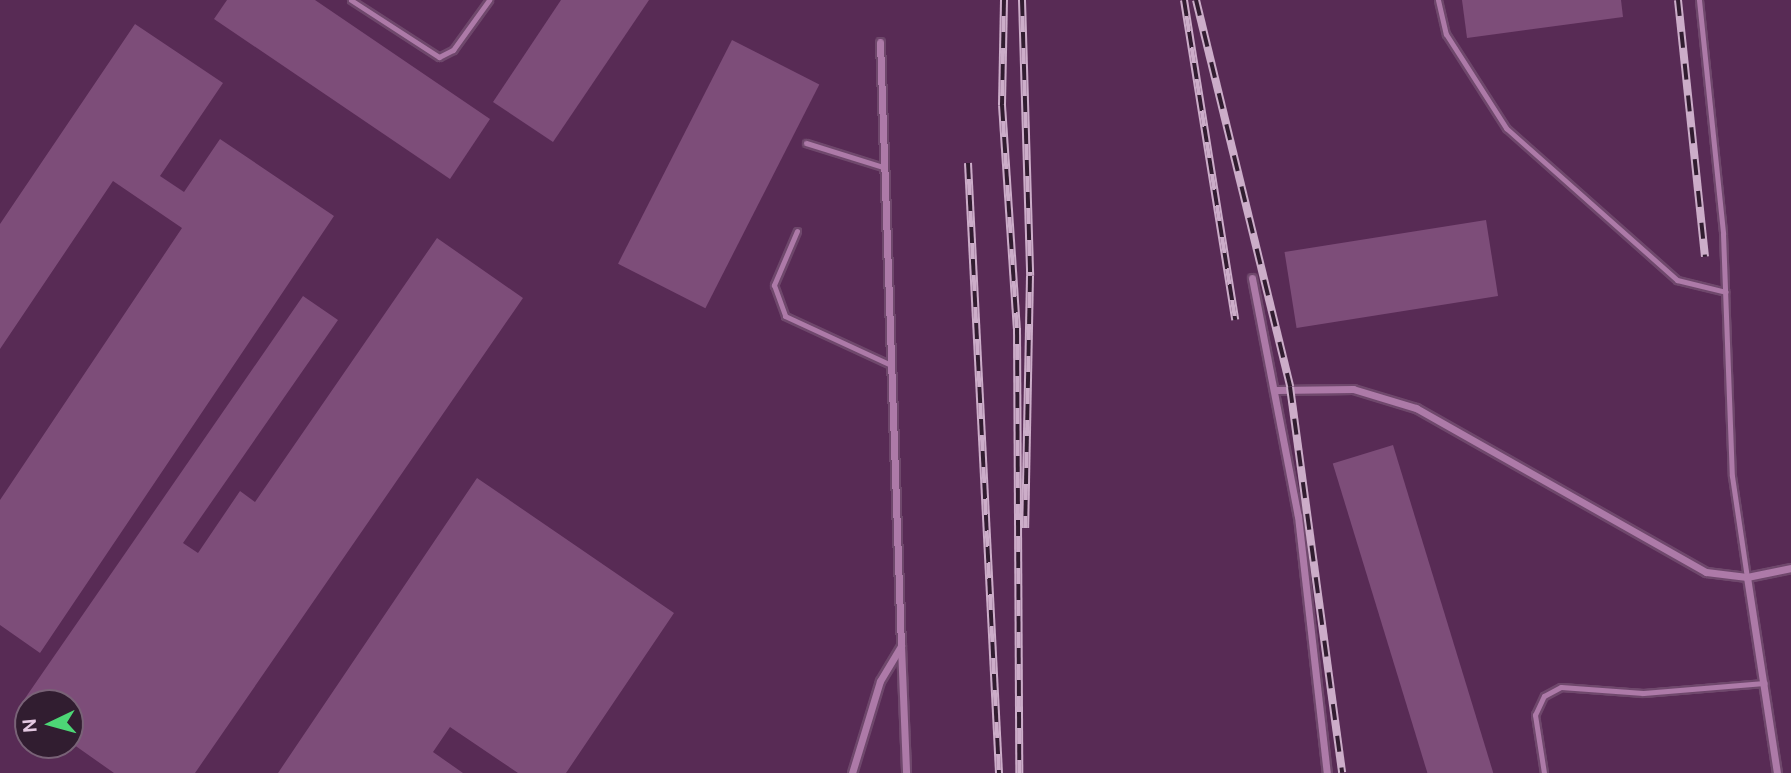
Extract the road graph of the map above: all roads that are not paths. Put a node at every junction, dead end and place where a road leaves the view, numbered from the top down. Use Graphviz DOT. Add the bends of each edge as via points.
graph roads {
  1 [pos="351,0"];
  2 [pos="489,0"];
  3 [pos="1438,0"];
  4 [pos="1699,0"];
  5 [pos="880,42"];
  6 [pos="806,143"];
  7 [pos="883,167"];
  8 [pos="797,231"];
  9 [pos="1252,278"];
  10 [pos="1726,292"];
  11 [pos="889,364"];
  12 [pos="1277,390"];
  13 [pos="1791,568"];
  14 [pos="1747,577"];
  15 [pos="901,646"];
  16 [pos="1766,683"];
  17 [pos="852,773"];
  18 [pos="906,773"];
  19 [pos="1327,773"];
  20 [pos="1544,773"];
  21 [pos="1777,773"];
  1 -- 2 [label="lane" via="439,57 453,50"];
  3 -- 10 [label="lane" via="1446,34 1506,128 1677,280"];
  4 -- 10 [label="lane"];
  5 -- 7 [label="street"];
  6 -- 7 [label="lane"];
  7 -- 11 [label="street"];
  8 -- 11 [label="lane" via="774,285 785,316"];
  9 -- 12 [label="street"];
  10 -- 14 [label="lane" via="1728,423"];
  11 -- 15 [label="street"];
  12 -- 14 [label="street" via="1383,394 1452,426 1684,561 1706,572"];
  12 -- 19 [label="street"];
  13 -- 14 [label="street"];
  14 -- 16 [label="street"];
  15 -- 17 [label="street" via="880,681"];
  15 -- 18 [label="street"];
  16 -- 20 [label="lane" via="1643,693 1561,687 1544,696 1535,715"];
  16 -- 21 [label="street"];
}
